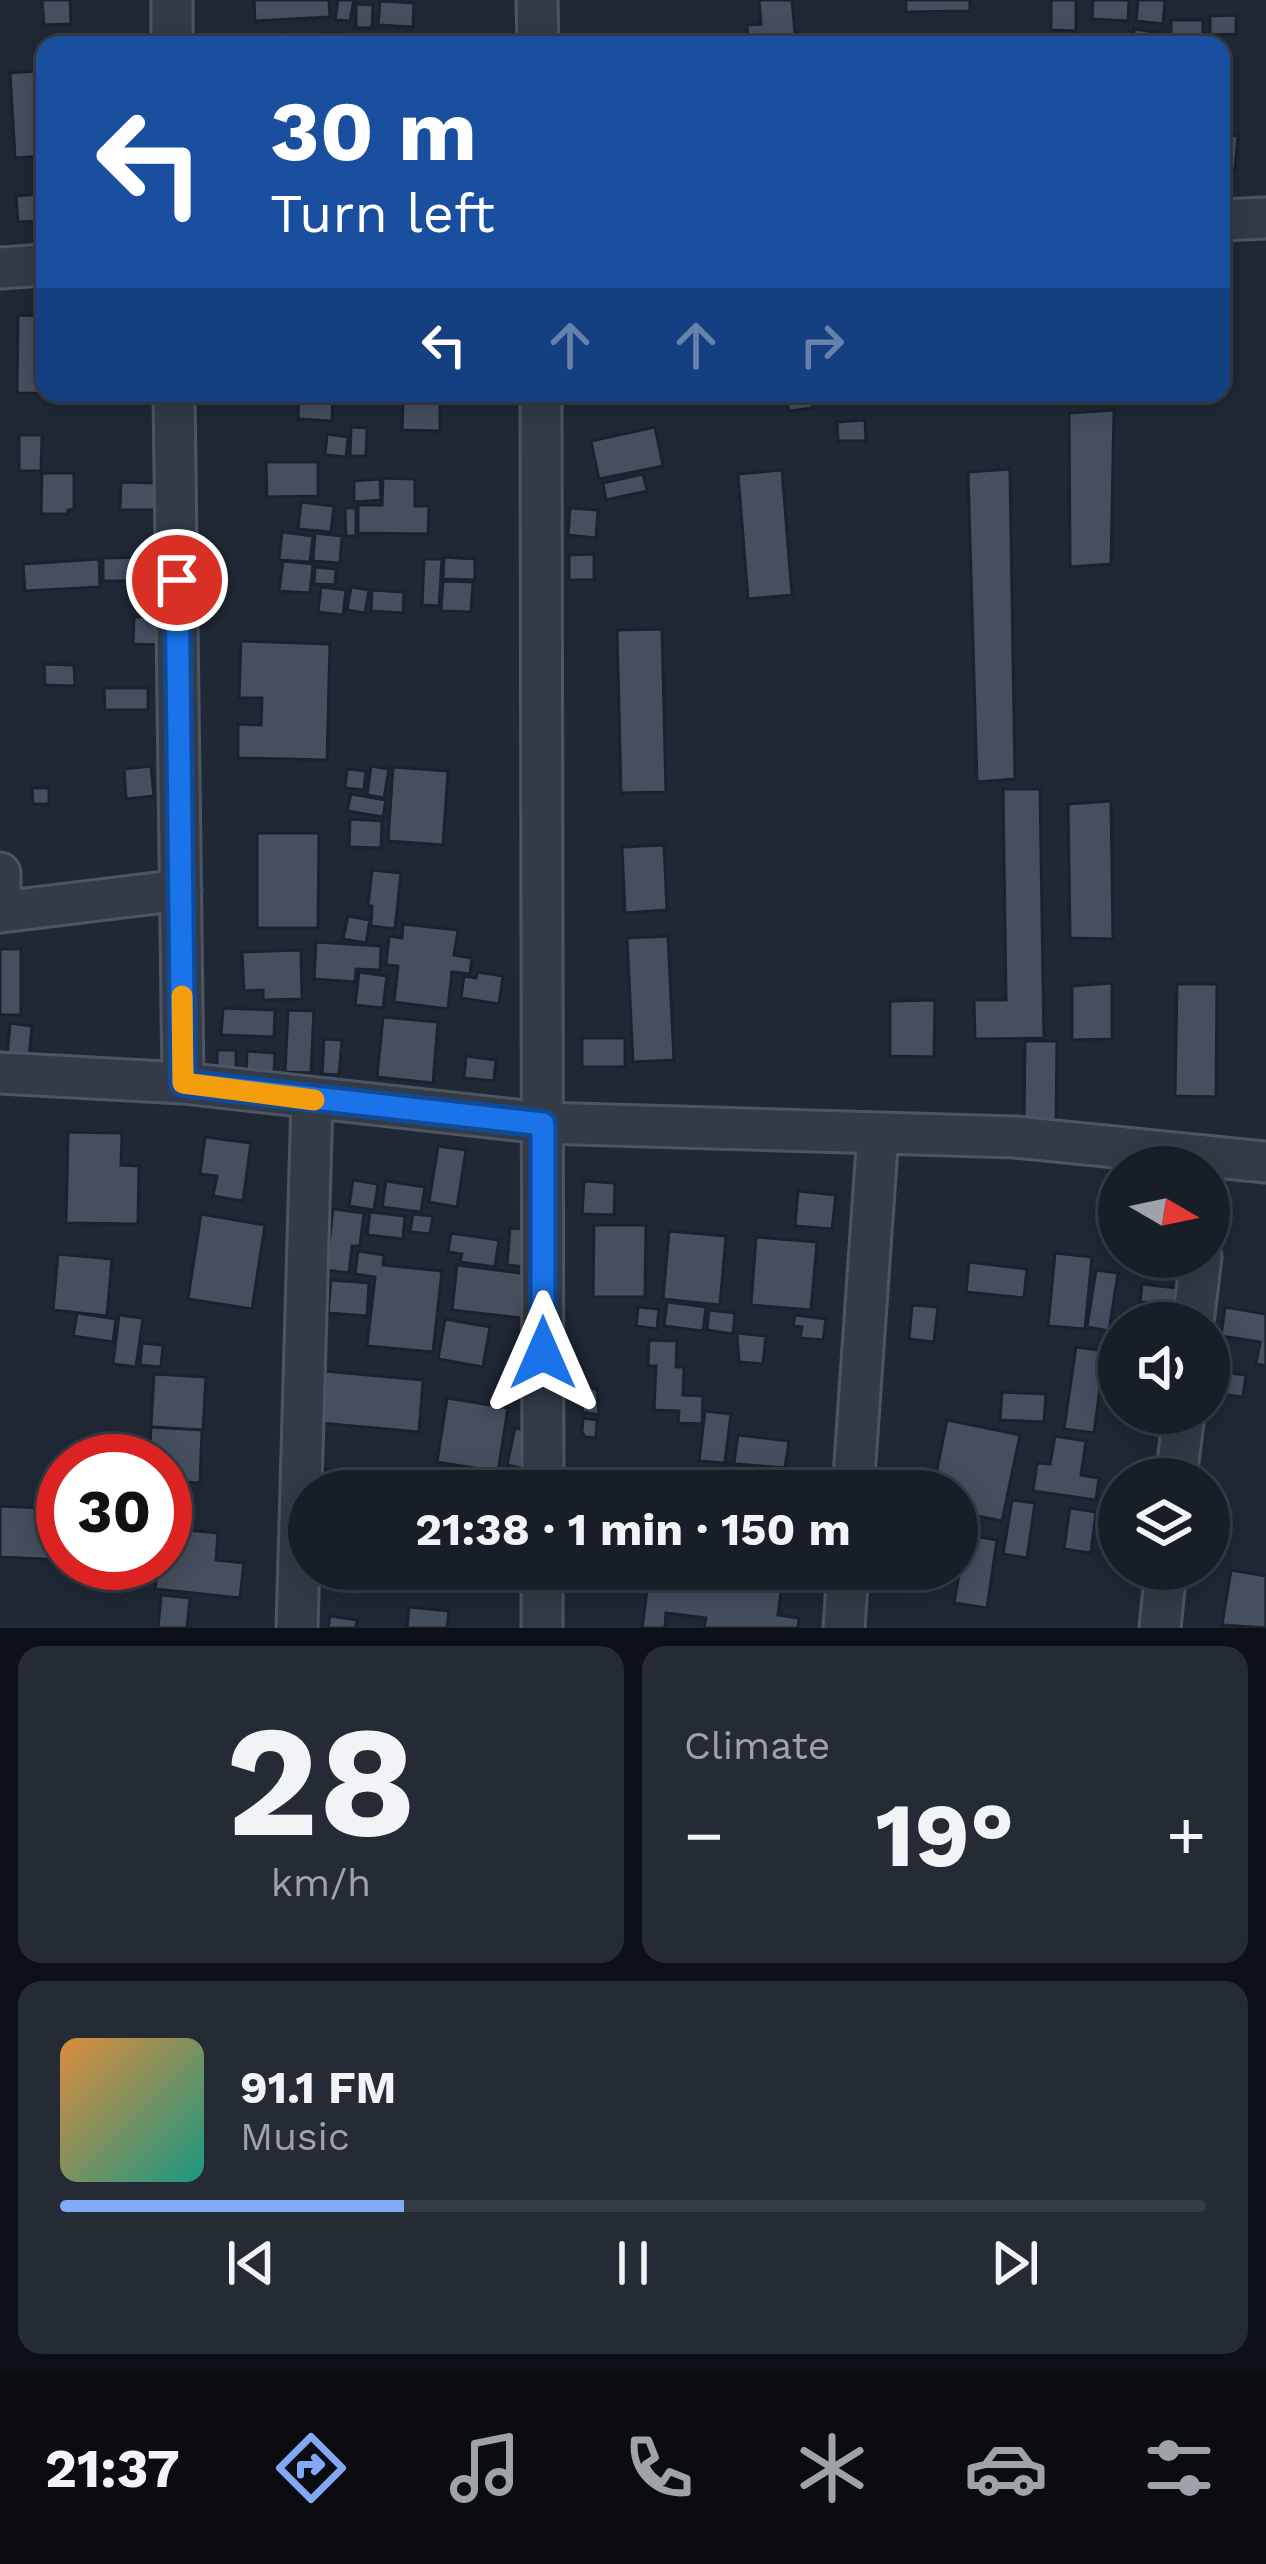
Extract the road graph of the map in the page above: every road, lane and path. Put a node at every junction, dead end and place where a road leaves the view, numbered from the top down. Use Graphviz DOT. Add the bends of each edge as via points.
graph roads {
  1 [pos="172,0"];
  2 [pos="537,0"];
  3 [pos="172,36"];
  4 [pos="538,36"];
  5 [pos="1266,218"];
  6 [pos="1230,220"];
  7 [pos="36,266"];
  8 [pos="0,268"];
  9 [pos="174,402"];
  10 [pos="541,402"];
  11 [pos="0,873"];
  12 [pos="182,890"];
  13 [pos="0,912"];
  14 [pos="0,1073"];
  15 [pos="183,1083"];
  16 [pos="312,1100"];
  17 [pos="543,1124"];
  18 [pos="878,1132"];
  19 [pos="1098,1151"];
  20 [pos="1266,1162"];
  21 [pos="1230,1166"];
  22 [pos="542,1470"];
  23 [pos="854,1470"];
  24 [pos="542,1590"];
  25 [pos="847,1590"];
  26 [pos="1164,1590"];
  27 [pos="297,1628"];
  28 [pos="542,1628"];
  29 [pos="844,1628"];
  30 [pos="1160,1628"];
  1 -- 3 [label="street"];
  2 -- 4 [label="street"];
  5 -- 6 [label="street"];
  7 -- 8 [label="street"];
  9 -- 12 [label="street"];
  10 -- 17 [label="street"];
  11 -- 13 [label="street"];
  12 -- 13 [label="street"];
  12 -- 15 [label="street"];
  14 -- 15 [label="street"];
  15 -- 16 [label="street"];
  16 -- 17 [label="street"];
  16 -- 27 [label="street"];
  17 -- 18 [label="street"];
  17 -- 22 [label="street"];
  18 -- 19 [label="street" via="1015,1137"];
  18 -- 23 [label="street"];
  20 -- 21 [label="street"];
  24 -- 28 [label="street"];
  25 -- 29 [label="street"];
  26 -- 30 [label="street"];
}
